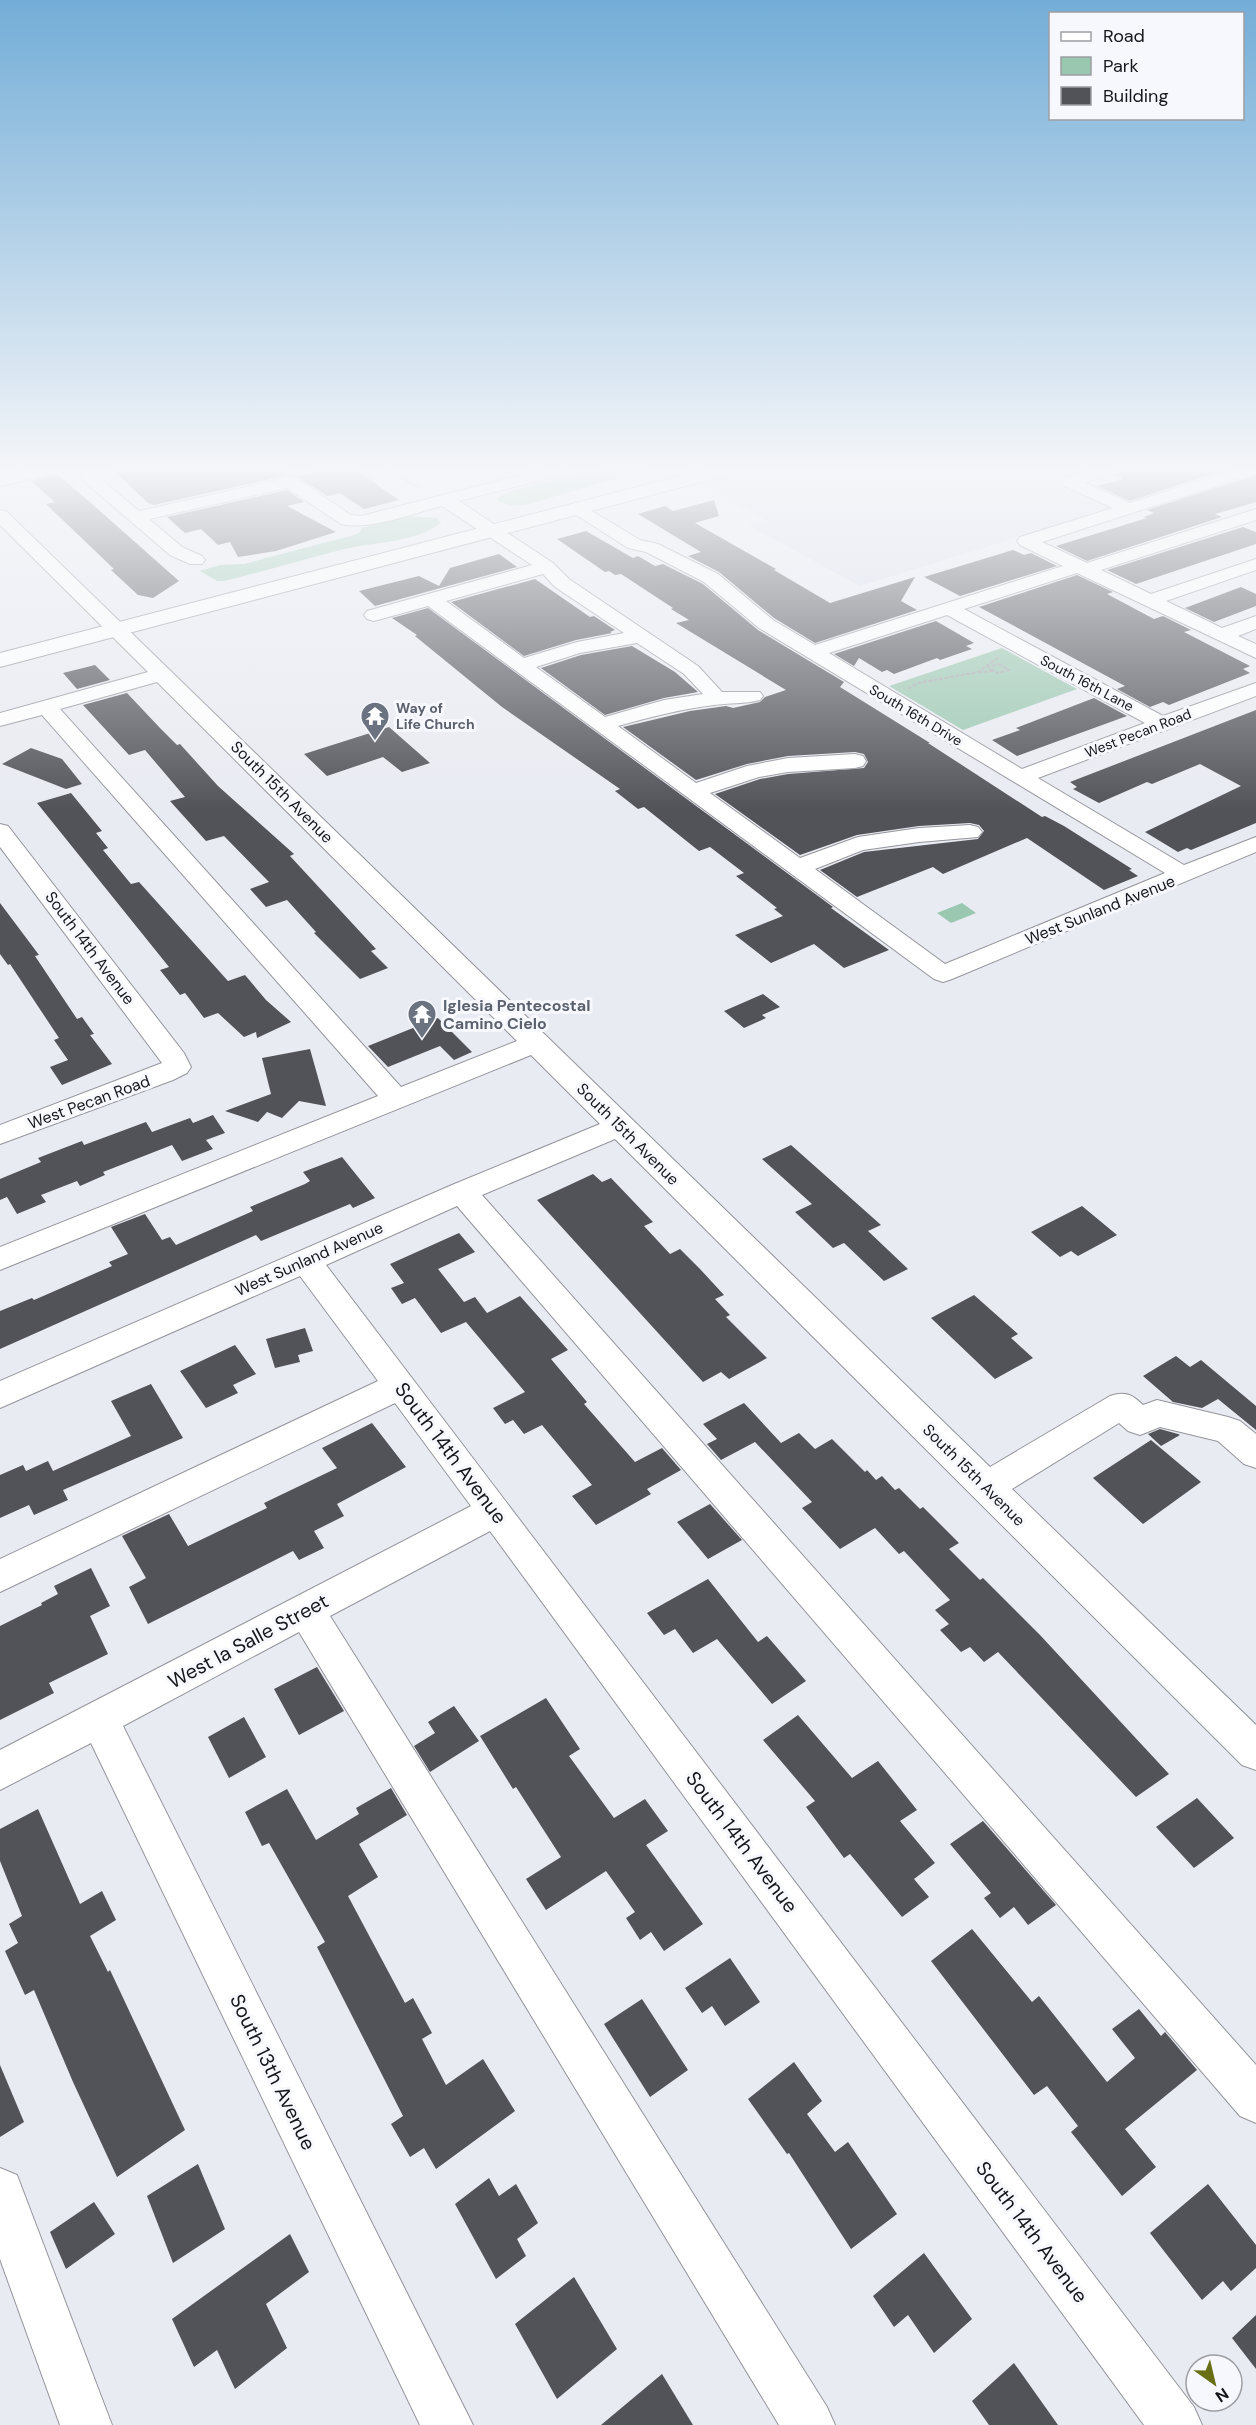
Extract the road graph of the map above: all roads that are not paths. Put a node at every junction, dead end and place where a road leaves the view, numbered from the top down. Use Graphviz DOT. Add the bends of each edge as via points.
graph roads {
  1 [pos="69,583"];
  2 [pos="296,583"];
  3 [pos="500,583"];
  4 [pos="562,583"];
  5 [pos="717,583"];
  6 [pos="1030,583"];
  7 [pos="1117,583"];
  8 [pos="1200,583"];
  9 [pos="1151,600"];
  10 [pos="439,604"];
  11 [pos="948,608"];
  12 [pos="374,615"];
  13 [pos="1256,622"];
  14 [pos="118,630"];
  15 [pos="1222,635"];
  16 [pos="642,636"];
  17 [pos="812,652"];
  18 [pos="1256,652"];
  19 [pos="0,660"];
  20 [pos="521,664"];
  21 [pos="163,674"];
  22 [pos="1256,689"];
  23 [pos="753,696"];
  24 [pos="716,698"];
  25 [pos="47,707"];
  26 [pos="0,720"];
  27 [pos="602,724"];
  28 [pos="1162,724"];
  29 [pos="855,760"];
  30 [pos="1020,777"];
  31 [pos="694,791"];
  32 [pos="0,831"];
  33 [pos="970,832"];
  34 [pos="1256,844"];
  35 [pos="798,867"];
  36 [pos="1184,875"];
  37 [pos="536,1042"];
  38 [pos="177,1067"];
  39 [pos="396,1099"];
  40 [pos="619,1126"];
  41 [pos="0,1135"];
  42 [pos="462,1192"];
  43 [pos="0,1259"];
  44 [pos="306,1261"];
  45 [pos="399,1386"];
  46 [pos="0,1395"];
  47 [pos="1256,1454"];
  48 [pos="986,1486"];
  49 [pos="495,1511"];
  50 [pos="0,1576"];
  51 [pos="306,1611"];
  52 [pos="99,1719"];
  53 [pos="1256,1752"];
  54 [pos="0,1771"];
  55 [pos="1256,2100"];
  56 [pos="0,2192"];
  57 [pos="86,2425"];
  58 [pos="447,2425"];
  59 [pos="809,2425"];
  60 [pos="1176,2425"];
  1 -- 14 [label="street, South 15th Avenue"];
  2 -- 14 [label="main road"];
  3 -- 10 [label="street"];
  4 -- 10 [label="street"];
  4 -- 16 [label="street"];
  5 -- 17 [label="street, South 16th Drive" via="751,614"];
  6 -- 11 [label="street"];
  7 -- 9 [label="street"];
  8 -- 9 [label="street"];
  9 -- 15 [label="street"];
  10 -- 12 [label="street"];
  10 -- 20 [label="street"];
  11 -- 17 [label="street"];
  11 -- 28 [label="street, South 16th Lane"];
  13 -- 15 [label="street"];
  14 -- 19 [label="main road"];
  14 -- 21 [label="street, South 15th Avenue"];
  15 -- 18 [label="street"];
  16 -- 20 [label="street"];
  16 -- 24 [label="street" via="691,670"];
  17 -- 30 [label="street, South 16th Drive"];
  20 -- 27 [label="street"];
  21 -- 25 [label="street"];
  21 -- 37 [label="street, South 15th Avenue"];
  22 -- 28 [label="street, West Pecan Road"];
  23 -- 24 [label="street"];
  24 -- 27 [label="street" via="664,706"];
  25 -- 26 [label="street"];
  25 -- 39 [label="street"];
  27 -- 31 [label="street"];
  28 -- 30 [label="street, West Pecan Road"];
  29 -- 31 [label="street" via="755,771"];
  30 -- 36 [label="street, South 16th Drive"];
  31 -- 35 [label="street"];
  32 -- 38 [label="street, South 14th Avenue"];
  33 -- 35 [label="street" via="858,844"];
  34 -- 36 [label="street, West Sunland Avenue"];
  35 -- 36 [label="street, West Sunland Avenue" via="943,974"];
  37 -- 39 [label="street"];
  37 -- 40 [label="street, South 15th Avenue"];
  38 -- 41 [label="street, West Pecan Road"];
  39 -- 43 [label="street"];
  40 -- 42 [label="street, West Sunland Avenue"];
  40 -- 48 [label="street, South 15th Avenue"];
  42 -- 44 [label="street, West Sunland Avenue"];
  42 -- 55 [label="street"];
  44 -- 45 [label="street, South 14th Avenue"];
  44 -- 46 [label="street, West Sunland Avenue"];
  45 -- 49 [label="street, South 14th Avenue"];
  45 -- 50 [label="street"];
  47 -- 48 [label="street" via="1228,1430 1157,1413 1140,1422 1122,1405"];
  48 -- 53 [label="street, South 15th Avenue"];
  49 -- 51 [label="street, West la Salle Street"];
  49 -- 60 [label="street, South 14th Avenue"];
  51 -- 52 [label="street, West la Salle Street"];
  51 -- 59 [label="street"];
  52 -- 54 [label="street, West la Salle Street"];
  52 -- 58 [label="street, South 13th Avenue"];
  56 -- 57 [label="street"];
}
